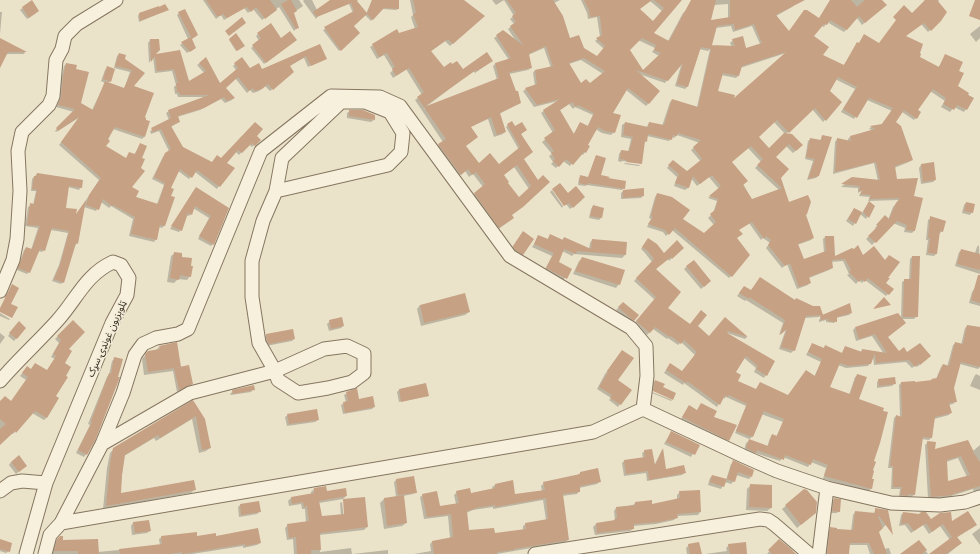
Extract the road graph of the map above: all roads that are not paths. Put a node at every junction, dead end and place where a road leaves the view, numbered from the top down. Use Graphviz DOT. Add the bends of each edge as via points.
graph roads {
  1 [pos="116,0"];
  2 [pos="276,191"];
  3 [pos="0,291"];
  4 [pos="275,371"];
  5 [pos="0,381"];
  6 [pos="643,409"];
  7 [pos="102,444"];
  8 [pos="46,483"];
  9 [pos="827,488"];
  10 [pos="0,491"];
  11 [pos="980,497"];
  12 [pos="61,523"];
  13 [pos="586,550"];
  14 [pos="26,554"];
  15 [pos="44,554"];
  16 [pos="534,554"];
  17 [pos="809,554"];
  18 [pos="819,554"];
  1 -- 3 [label="street" via="77,24 65,36 56,60 53,96 49,105 22,132 18,151 20,191 17,239 13,260"];
  2 -- 2 [label="street" via="388,165 401,152 403,133 390,112 365,102 341,102 282,158"];
  2 -- 4 [label="street" via="263,221 252,261 252,297 259,343"];
  4 -- 4 [label="street" via="278,380 298,393 328,388 352,382 364,373 364,354 347,346 324,349"];
  4 -- 7 [label="street" via="190,393"];
  5 -- 8 [label="street, ټلوېزيون غونډۍ سړک" via="58,321 86,281 102,267 113,262 121,265 129,278 127,295 109,330"];
  6 -- 7 [label="street" via="647,376 646,346 631,328 510,256 400,106 380,97 330,96 261,151 188,329 143,344 135,356"];
  6 -- 9 [label="street" via="777,471"];
  6 -- 12 [label="street" via="593,432"];
  7 -- 12 [label="street"];
  8 -- 10 [label="street" via="22,481 11,483"];
  8 -- 14 [label="street, ټلوېزيون غونډۍ سړک"];
  9 -- 11 [label="street" via="891,503 940,505"];
  9 -- 18 [label="street"];
  12 -- 15 [label="street" via="50,534"];
  13 -- 16 [label="street"];
  13 -- 17 [label="street" via="760,519 768,520"];
}
